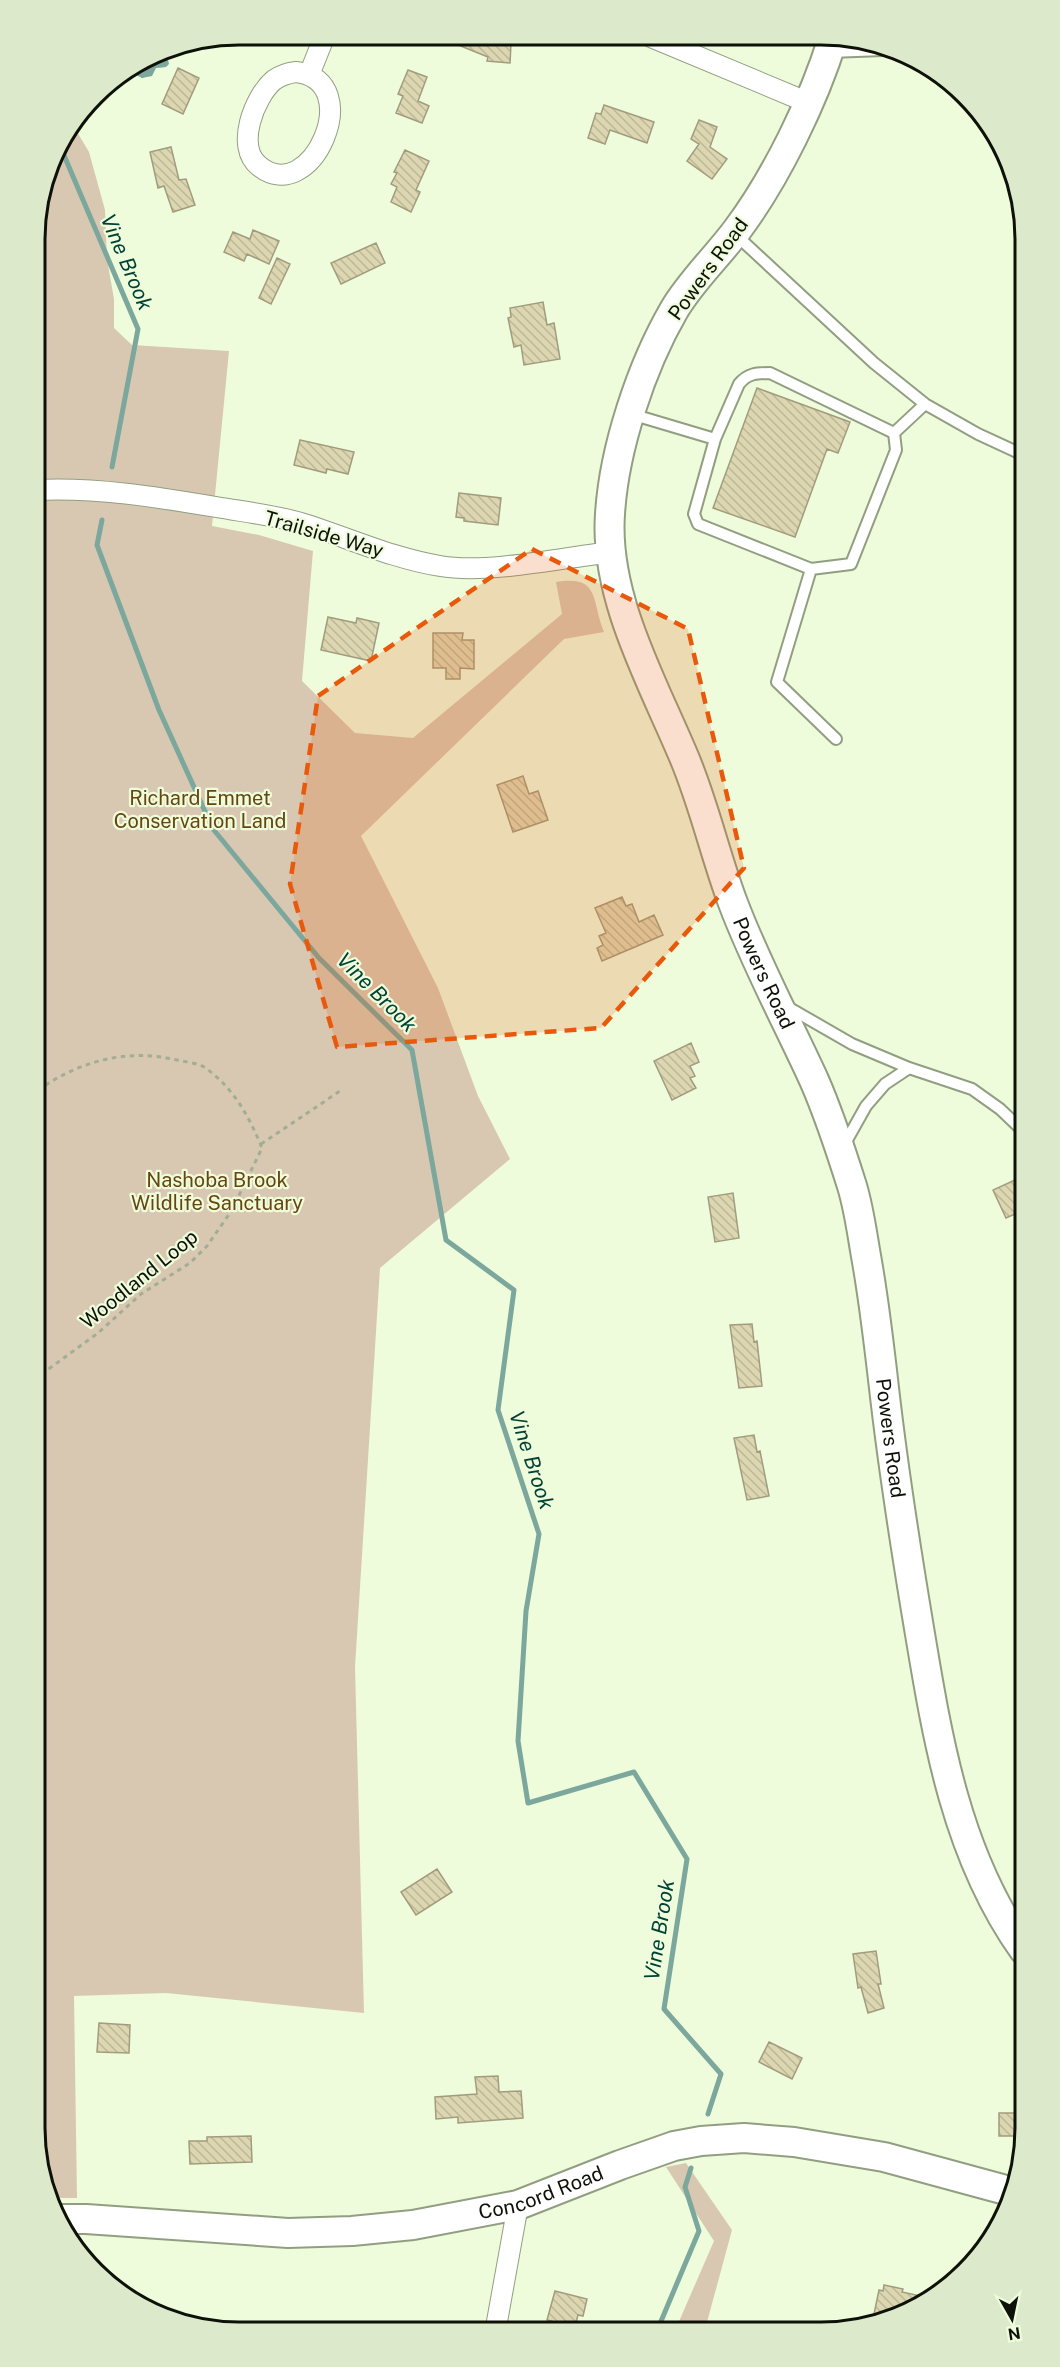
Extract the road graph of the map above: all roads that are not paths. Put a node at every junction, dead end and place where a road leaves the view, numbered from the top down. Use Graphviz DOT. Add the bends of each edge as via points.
graph roads {
  1 [pos="321,45"];
  2 [pos="670,45"];
  3 [pos="831,45"];
  4 [pos="309,75"];
  5 [pos="809,103"];
  6 [pos="734,234"];
  7 [pos="925,404"];
  8 [pos="631,414"];
  9 [pos="894,433"];
  10 [pos="715,439"];
  11 [pos="1015,451"];
  12 [pos="45,490"];
  13 [pos="611,552"];
  14 [pos="811,569"];
  15 [pos="836,739"];
  16 [pos="774,999"];
  17 [pos="909,1068"];
  18 [pos="1015,1123"];
  19 [pos="840,1152"];
  20 [pos="1015,1937"];
  21 [pos="1004,2190"];
  22 [pos="518,2205"];
  23 [pos="68,2220"];
  24 [pos="497,2322"];
  1 -- 4 [label="street"];
  2 -- 5 [label="street"];
  3 -- 5 [label="main road, Powers Road"];
  4 -- 4 [label="street" via="289,73 276,79 255,111 247,136 248,150 255,163 267,172 296,172 308,164 320,143 330,102 321,83"];
  5 -- 6 [label="main road, Powers Road" via="774,172"];
  6 -- 7 [label="lane" via="874,363"];
  6 -- 8 [label="main road, Powers Road" via="674,310 644,373"];
  7 -- 9 [label="lane"];
  7 -- 11 [label="lane"];
  8 -- 10 [label="lane"];
  8 -- 13 [label="main road, Powers Road" via="619,452 610,509"];
  9 -- 10 [label="lane" via="763,373 746,376 739,384"];
  9 -- 14 [label="lane" via="896,450 851,564"];
  10 -- 14 [label="lane" via="694,514 698,524"];
  12 -- 13 [label="street, Trailside Way" via="175,500 275,517 362,546 441,566 489,567"];
  13 -- 16 [label="main road, Powers Road" via="634,642 687,762 732,900"];
  14 -- 15 [label="lane" via="777,682"];
  16 -- 17 [label="lane" via="852,1044"];
  16 -- 19 [label="main road, Powers Road" via="815,1083"];
  17 -- 18 [label="lane" via="972,1089"];
  17 -- 19 [label="lane" via="885,1084 866,1106"];
  19 -- 20 [label="main road, Powers Road" via="854,1192 868,1263 899,1509 944,1769 982,1875"];
  21 -- 22 [label="main road, Concord Road" via="884,2157 744,2138 674,2146"];
  22 -- 23 [label="main road, Concord Road" via="413,2225 352,2231 288,2233"];
  22 -- 24 [label="street"];
}
